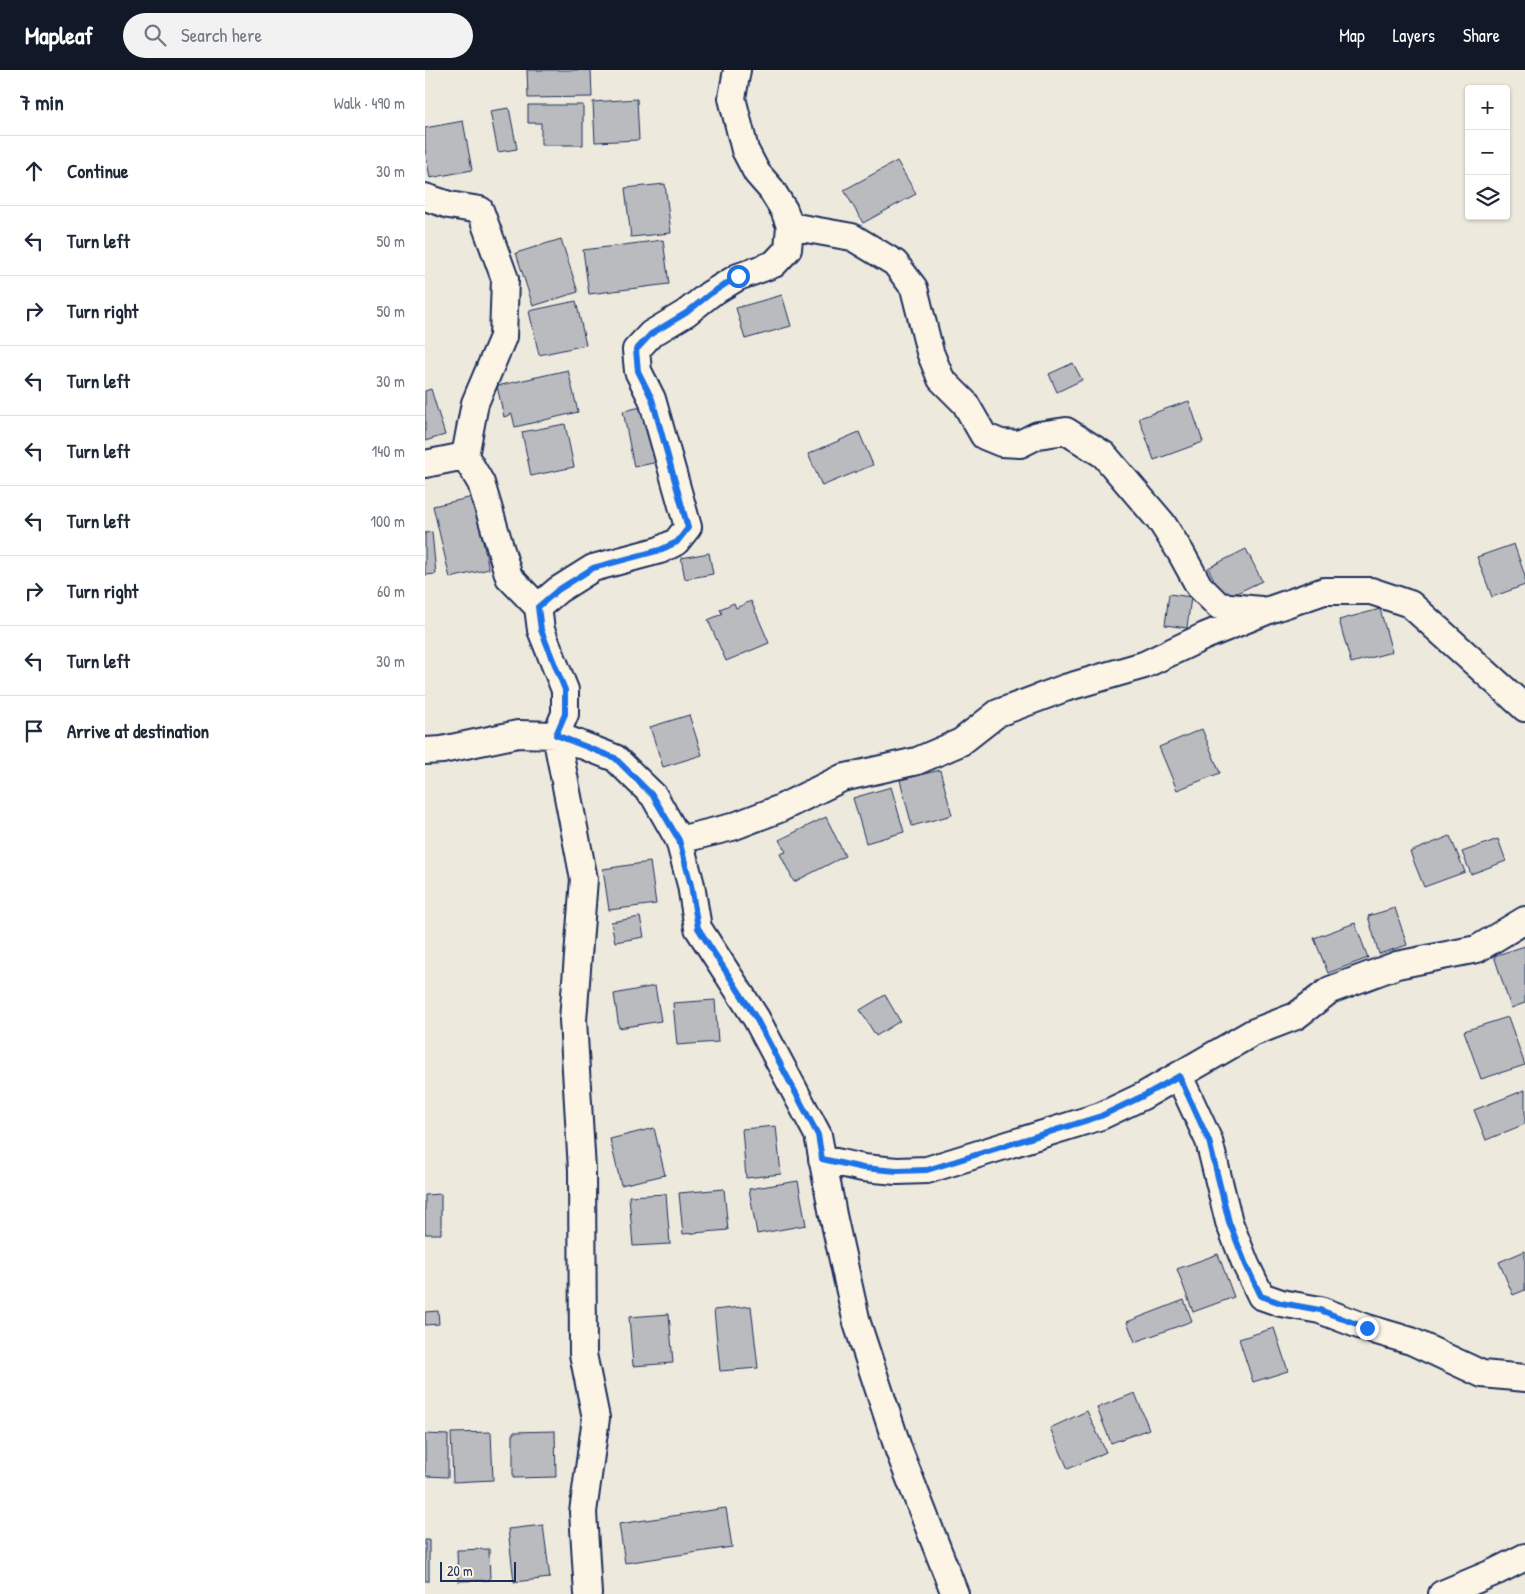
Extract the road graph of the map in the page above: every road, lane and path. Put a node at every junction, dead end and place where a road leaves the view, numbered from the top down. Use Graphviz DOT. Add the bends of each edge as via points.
graph roads {
  1 [pos="737,70"];
  2 [pos="425,197"];
  3 [pos="790,226"];
  4 [pos="465,456"];
  5 [pos="425,464"];
  6 [pos="538,607"];
  7 [pos="1269,610"];
  8 [pos="1525,708"];
  9 [pos="556,735"];
  10 [pos="425,750"];
  11 [pos="679,840"];
  12 [pos="1525,920"];
  13 [pos="1179,1076"];
  14 [pos="822,1159"];
  15 [pos="1525,1378"];
  16 [pos="1525,1557"];
  17 [pos="588,1594"];
  18 [pos="955,1594"];
  19 [pos="1442,1594"];
  1 -- 3 [label="street" via="732,98 745,150 784,210"];
  2 -- 4 [label="street" via="480,210 505,279 503,338 475,404"];
  3 -- 6 [label="street" via="788,249 774,264 738,276 651,334 636,350 638,371 652,399 688,528 677,542 660,550 593,568"];
  3 -- 7 [label="street" via="852,237 895,263 914,288 930,352 941,379 965,403 984,436 1001,443 1020,444 1038,435 1066,431 1104,455 1162,523 1199,586 1219,606"];
  4 -- 5 [label="street"];
  4 -- 6 [label="street" via="481,483 509,578"];
  6 -- 9 [label="street" via="541,630 565,690 565,714"];
  7 -- 8 [label="street" via="1324,591 1371,591 1410,604"];
  7 -- 11 [label="street" via="1144,665 999,712 961,742 917,761 842,778 779,809 731,827"];
  9 -- 10 [label="street" via="518,734 442,750"];
  9 -- 11 [label="street" via="615,758 653,796"];
  9 -- 17 [label="street" via="584,879 573,1020 582,1170 583,1354 596,1418 583,1512"];
  11 -- 14 [label="street" via="698,928 760,1026 818,1135"];
  12 -- 13 [label="street" via="1477,949 1397,965 1330,990 1297,1016 1252,1033"];
  13 -- 14 [label="street" via="1101,1116 927,1170 863,1168"];
  13 -- 15 [label="street" via="1209,1141 1229,1222 1261,1296 1320,1310 1411,1341 1483,1374"];
  14 -- 18 [label="street" via="857,1323 899,1451"];
  16 -- 19 [label="street"];
}
